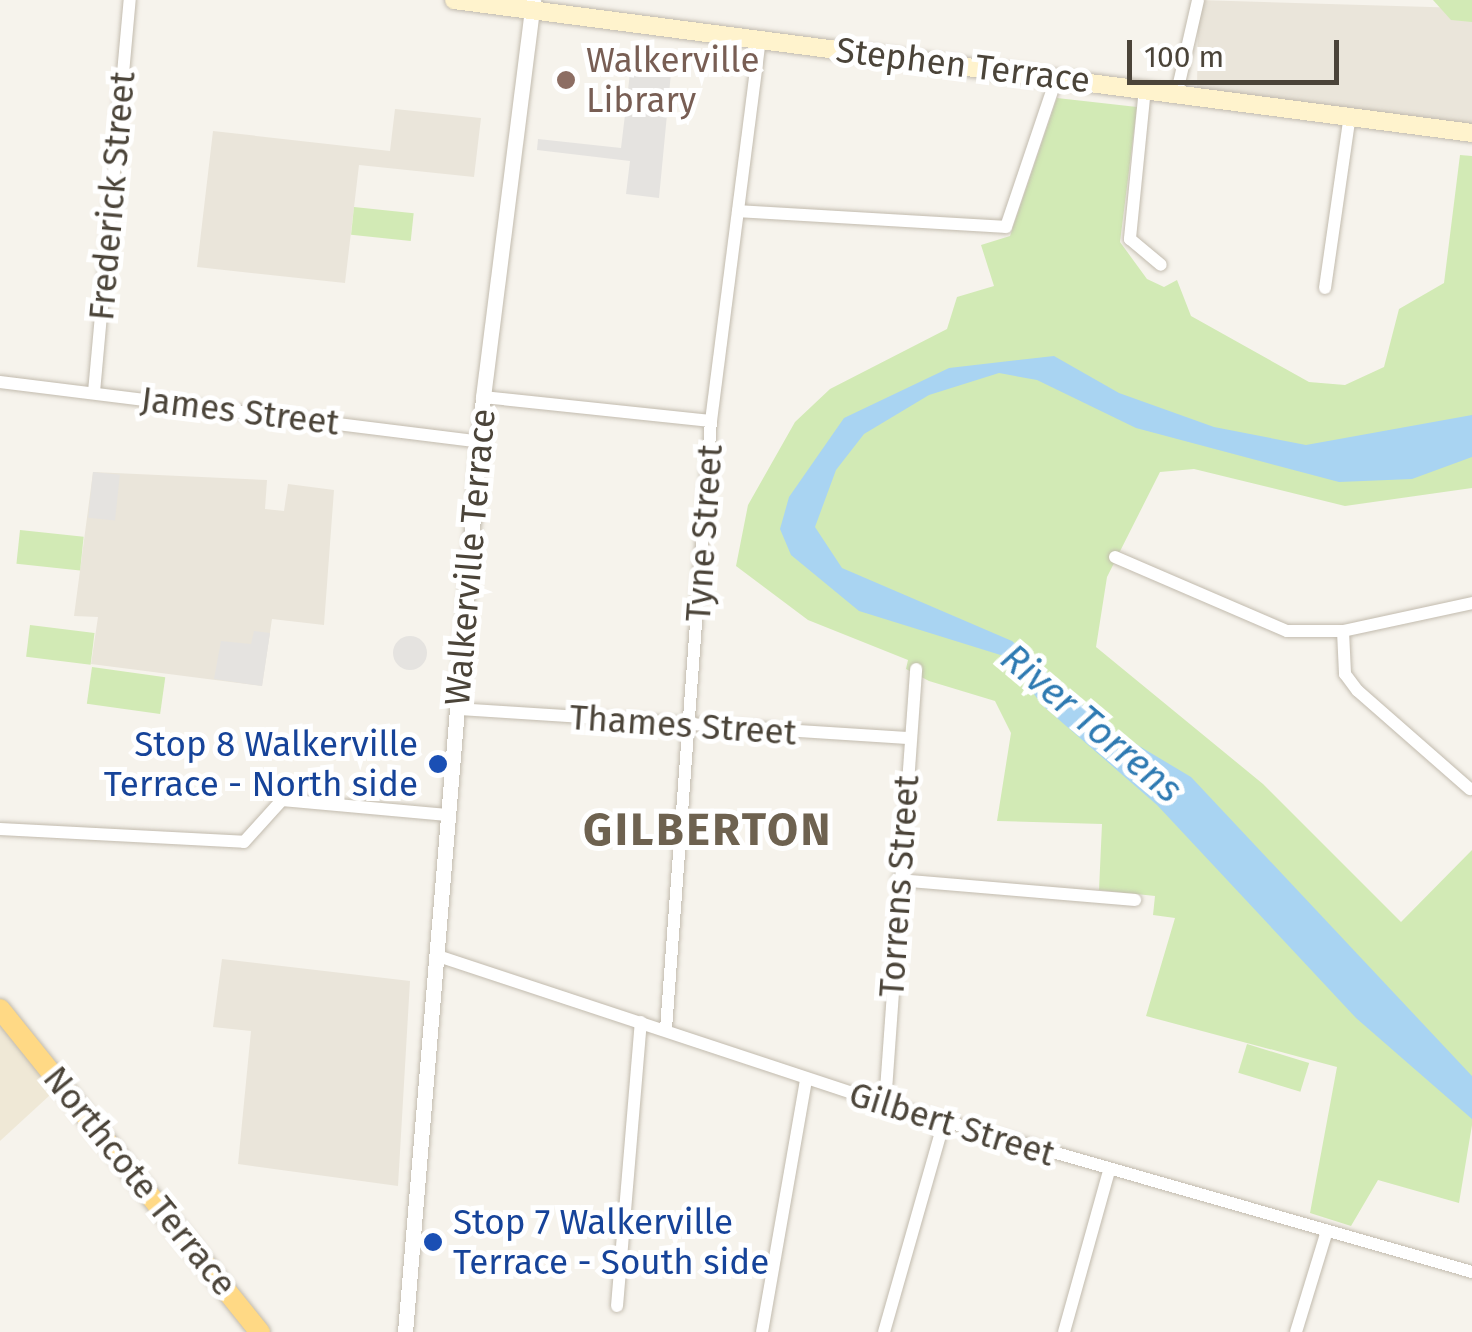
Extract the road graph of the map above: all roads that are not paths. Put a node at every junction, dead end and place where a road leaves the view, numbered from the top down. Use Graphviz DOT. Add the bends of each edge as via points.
graph roads {
  1 [pos="130,0"];
  2 [pos="454,0"];
  3 [pos="1198,0"];
  4 [pos="532,5"];
  5 [pos="760,39"];
  6 [pos="1057,76"];
  7 [pos="1145,88"];
  8 [pos="1177,92"];
  9 [pos="1350,115"];
  10 [pos="1472,133"];
  11 [pos="738,211"];
  12 [pos="1161,265"];
  13 [pos="1324,288"];
  14 [pos="0,382"];
  15 [pos="94,392"];
  16 [pos="483,397"];
  17 [pos="711,421"];
  18 [pos="480,442"];
  19 [pos="1115,556"];
  20 [pos="1472,603"];
  21 [pos="1343,631"];
  22 [pos="916,669"];
  23 [pos="458,709"];
  24 [pos="691,728"];
  25 [pos="909,738"];
  26 [pos="1470,789"];
  27 [pos="447,815"];
  28 [pos="0,829"];
  29 [pos="898,880"];
  30 [pos="1135,900"];
  31 [pos="438,956"];
  32 [pos="0,1009"];
  33 [pos="641,1022"];
  34 [pos="666,1029"];
  35 [pos="806,1079"];
  36 [pos="885,1104"];
  37 [pos="944,1122"];
  38 [pos="1109,1171"];
  39 [pos="1326,1234"];
  40 [pos="1472,1272"];
  41 [pos="242,1306"];
  42 [pos="617,1306"];
  43 [pos="260,1332"];
  44 [pos="270,1332"];
  45 [pos="408,1332"];
  46 [pos="762,1332"];
  47 [pos="884,1332"];
  48 [pos="1064,1332"];
  49 [pos="1296,1332"];
  1 -- 15 [label="street, Frederick Street"];
  2 -- 4 [label="main road, Stephen Terrace"];
  3 -- 8 [label="street"];
  4 -- 5 [label="main road, Stephen Terrace"];
  4 -- 16 [label="street, Walkerville Terrace"];
  5 -- 6 [label="main road, Stephen Terrace"];
  5 -- 11 [label="street, Tyne Street"];
  6 -- 7 [label="main road, Stephen Terrace"];
  6 -- 11 [label="street" via="1006,226"];
  7 -- 8 [label="main road, Stephen Terrace"];
  7 -- 12 [label="street" via="1130,240"];
  8 -- 9 [label="main road, Stephen Terrace"];
  9 -- 10 [label="main road, Stephen Terrace"];
  9 -- 13 [label="street"];
  11 -- 17 [label="street, Tyne Street"];
  14 -- 15 [label="street, James Street"];
  15 -- 18 [label="street, James Street"];
  16 -- 17 [label="street"];
  16 -- 18 [label="street, Walkerville Terrace"];
  17 -- 24 [label="street, Tyne Street"];
  18 -- 23 [label="street, Walkerville Terrace"];
  19 -- 21 [label="street" via="1287,632"];
  20 -- 21 [label="street"];
  21 -- 26 [label="street" via="1344,674 1358,692"];
  22 -- 25 [label="street, Torrens Street"];
  23 -- 24 [label="street, Thames Street"];
  23 -- 27 [label="street, Walkerville Terrace"];
  24 -- 25 [label="street, Thames Street"];
  24 -- 34 [label="street, Tyne Street"];
  25 -- 29 [label="street, Torrens Street"];
  27 -- 28 [label="street" via="282,800 244,842"];
  27 -- 31 [label="street, Walkerville Terrace"];
  29 -- 30 [label="street"];
  29 -- 36 [label="street, Torrens Street"];
  31 -- 33 [label="street, Gilbert Street"];
  31 -- 45 [label="street, Walkerville Terrace"];
  32 -- 41 [label="highway, Northcote Terrace"];
  33 -- 34 [label="street, Gilbert Street"];
  33 -- 42 [label="street"];
  34 -- 35 [label="street, Gilbert Street"];
  35 -- 36 [label="street, Gilbert Street"];
  35 -- 46 [label="street"];
  36 -- 37 [label="street, Gilbert Street"];
  37 -- 38 [label="street, Gilbert Street"];
  37 -- 47 [label="street"];
  38 -- 39 [label="street, Gilbert Street"];
  38 -- 48 [label="street"];
  39 -- 40 [label="street, Gilbert Street"];
  39 -- 49 [label="street"];
  41 -- 43 [label="highway, Northcote Terrace"];
  41 -- 44 [label="highway, Northcote Terrace"];
}
